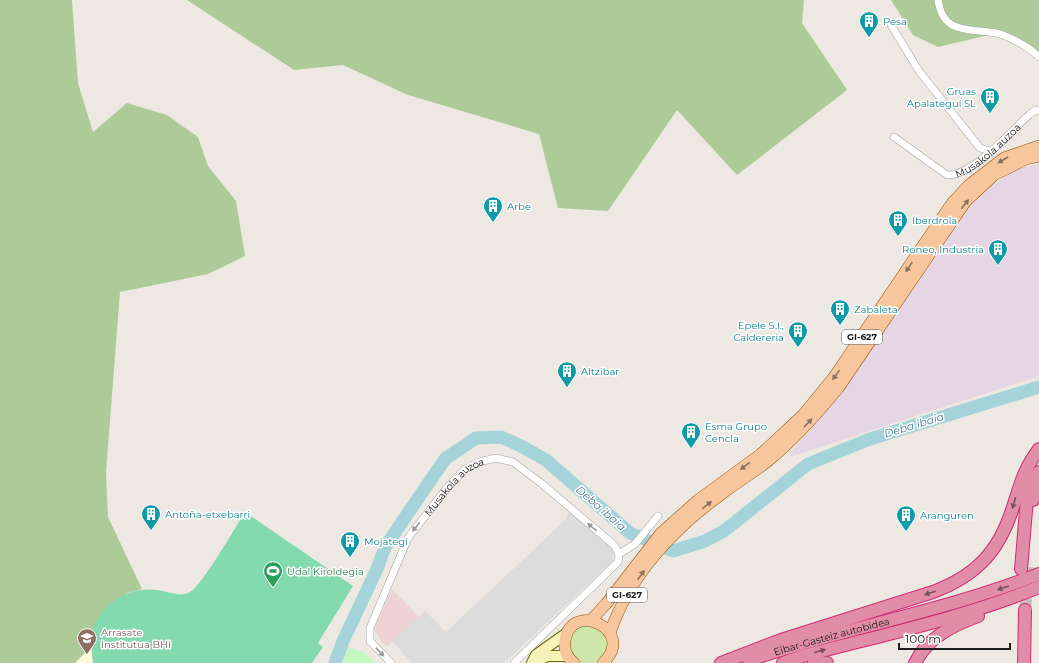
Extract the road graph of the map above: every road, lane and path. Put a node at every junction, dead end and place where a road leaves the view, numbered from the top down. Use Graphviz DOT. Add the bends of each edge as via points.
graph roads {
  1 [pos="938,0"];
  2 [pos="891,25"];
  3 [pos="1039,56"];
  4 [pos="1039,111"];
  5 [pos="894,138"];
  6 [pos="1039,141"];
  7 [pos="1035,147"];
  8 [pos="990,151"];
  9 [pos="1039,156"];
  10 [pos="1037,452"];
  11 [pos="1039,472"];
  12 [pos="656,518"];
  13 [pos="674,526"];
  14 [pos="620,554"];
  15 [pos="647,558"];
  16 [pos="1039,574"];
  17 [pos="1039,588"];
  18 [pos="591,620"];
  19 [pos="567,633"];
  20 [pos="610,633"];
  21 [pos="572,661"];
  22 [pos="391,663"];
  23 [pos="514,663"];
  24 [pos="532,663"];
  25 [pos="603,663"];
  26 [pos="721,663"];
  27 [pos="739,663"];
  28 [pos="782,663"];
  29 [pos="814,663"];
  30 [pos="828,663"];
  31 [pos="915,663"];
  32 [pos="1016,663"];
  33 [pos="1024,663"];
  1 -- 3 [label="street" via="941,14 951,25 1002,35"];
  2 -- 8 [label="street" via="932,88 980,148"];
  4 -- 8 [label="street, Musakola auzoa" via="1030,114"];
  5 -- 8 [label="street, Musakola auzoa" via="947,175 955,175"];
  6 -- 7 [label="street"];
  7 -- 13 [label="main road, GI-627, one-way" via="1004,158 964,190 924,244 834,377 803,415 760,454 698,500"];
  13 -- 9 [label="main road, GI-627, one-way" via="767,462 812,420 839,387 949,225 980,187 1009,167"];
  10 -- 11 [label="highway" via="1028,479 1025,568"];
  10 -- 26 [label="highway, one-way" via="1023,474 1001,539 988,557 967,576 953,585 788,637"];
  12 -- 14 [label="street" via="635,544"];
  13 -- 15 [label="main road, GI-627"];
  14 -- 22 [label="street, Musakola auzoa, one-way" via="614,545 542,483 513,462 496,458 479,462 465,469 447,488 408,538 370,628 370,641"];
  14 -- 23 [label="street" via="618,562"];
  15 -- 18 [label="main road, GI-627"];
  20 -- 15 [label="main road, GI-627, one-way" via="617,611"];
  16 -- 27 [label="highway, Eibar-Gasteiz autobidea, one-way" via="954,603 797,644"];
  28 -- 17 [label="highway, Eibar-Gasteiz autobidea, one-way" via="958,615"];
  17 -- 31 [label="highway" via="1009,606 952,627 931,641"];
  18 -- 19 [label="main road, GI-627" via="577,623"];
  18 -- 20 [label="main road" via="599,622"];
  19 -- 21 [label="main road" via="564,644"];
  19 -- 24 [label="street" via="536,655"];
  20 -- 25 [label="main road, GI-627" via="612,648"];
  21 -- 24 [label="street" via="548,656"];
  29 -- 30 [label="highway"];
  32 -- 33 [label="highway" via="1022,611"];
}
